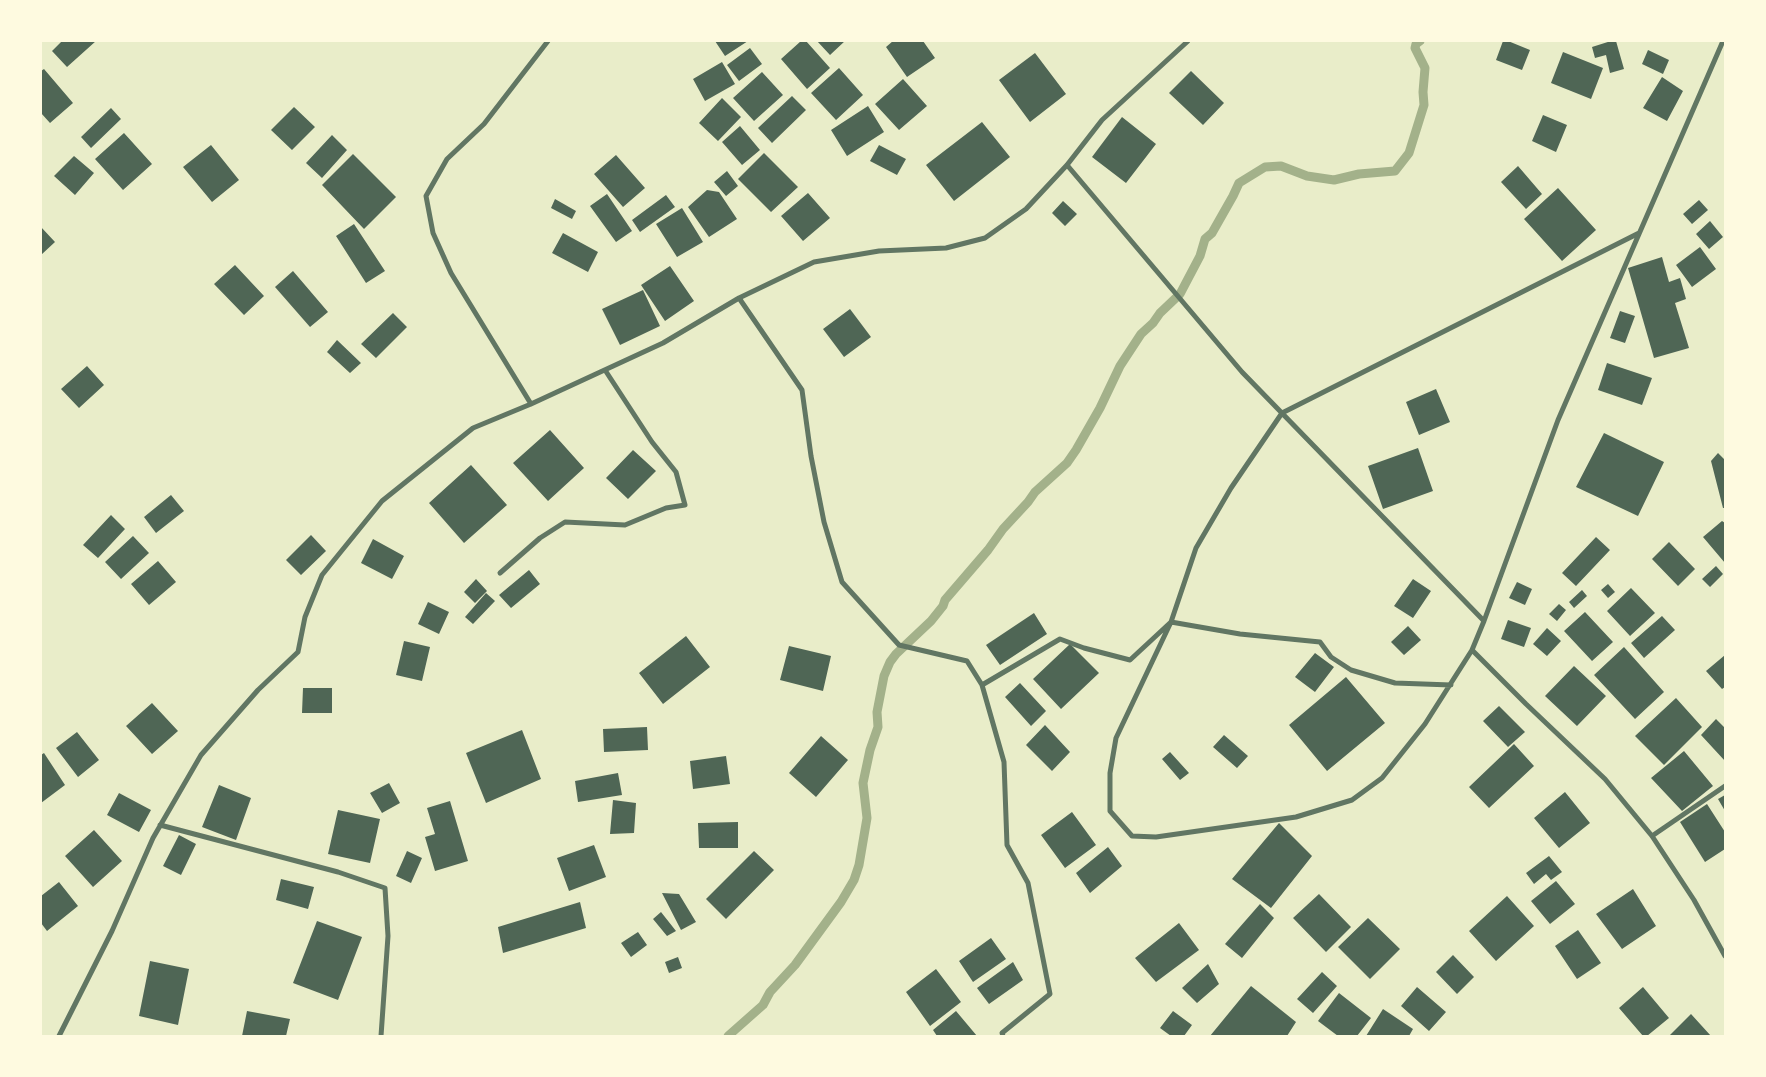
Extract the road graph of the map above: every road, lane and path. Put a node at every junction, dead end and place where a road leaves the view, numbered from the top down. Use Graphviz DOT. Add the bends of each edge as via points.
graph roads {
  1 [pos="548,41"];
  2 [pos="1188,41"];
  3 [pos="1723,41"];
  4 [pos="1067,165"];
  5 [pos="1639,233"];
  6 [pos="738,298"];
  7 [pos="605,370"];
  8 [pos="531,404"];
  9 [pos="1282,413"];
  10 [pos="500,573"];
  11 [pos="1172,622"];
  12 [pos="1484,622"];
  13 [pos="1472,650"];
  14 [pos="1451,684"];
  15 [pos="982,685"];
  16 [pos="1725,786"];
  17 [pos="160,826"];
  18 [pos="1652,836"];
  19 [pos="1725,956"];
  20 [pos="59,1036"];
  21 [pos="381,1036"];
  22 [pos="1003,1036"];
  1 -- 8 [label="street" via="484,124 447,159 426,196 433,233 451,273"];
  2 -- 4 [label="street" via="1102,120"];
  3 -- 5 [label="street"];
  4 -- 6 [label="street" via="1026,209 985,238 946,248 879,251 814,262"];
  4 -- 9 [label="street" via="1242,372"];
  5 -- 9 [label="street"];
  5 -- 12 [label="street" via="1558,420"];
  6 -- 7 [label="street" via="663,344"];
  6 -- 15 [label="street" via="802,390 824,522 842,582 899,645 967,661"];
  7 -- 8 [label="street"];
  7 -- 10 [label="street" via="652,442 676,472 684,505 666,508 625,525 565,522 540,538"];
  8 -- 17 [label="street" via="473,428 382,501 322,575 305,617 298,652 258,690 201,755"];
  9 -- 11 [label="street" via="1231,488 1196,548"];
  9 -- 12 [label="street"];
  11 -- 14 [label="street" via="1240,634 1320,642 1331,657 1351,670 1395,683"];
  11 -- 14 [label="street" via="1116,738 1110,773 1110,811 1132,836 1156,837 1296,817 1352,800 1382,778 1425,724"];
  11 -- 15 [label="street" via="1130,660 1060,639"];
  12 -- 13 [label="street"];
  13 -- 14 [label="street"];
  13 -- 18 [label="street" via="1605,779"];
  15 -- 22 [label="street" via="1004,762 1007,845 1028,883 1050,994 1002,1033"];
  16 -- 18 [label="street"];
  17 -- 20 [label="street"];
  17 -- 21 [label="street" via="338,872 385,888 388,936"];
  18 -- 19 [label="street" via="1694,900"];
}
